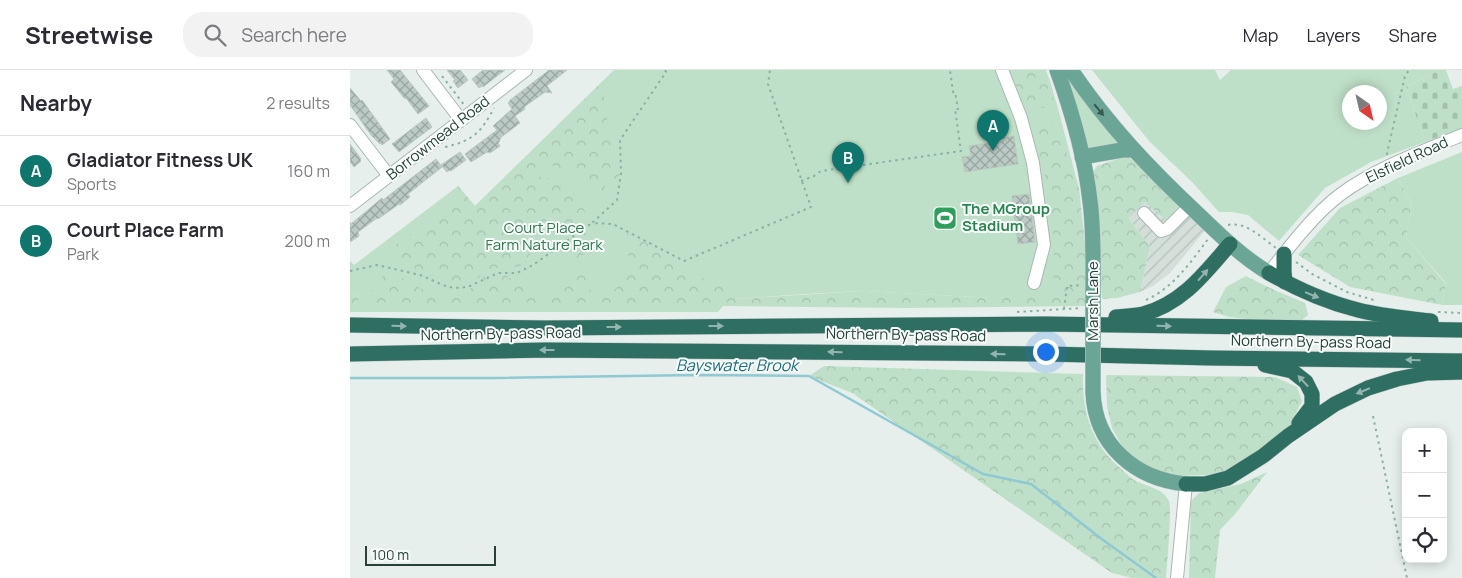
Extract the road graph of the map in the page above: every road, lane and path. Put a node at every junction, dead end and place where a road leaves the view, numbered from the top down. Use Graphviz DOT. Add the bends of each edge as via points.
graph roads {
  1 [pos="423,70"];
  2 [pos="437,70"];
  3 [pos="526,70"];
  4 [pos="665,70"];
  5 [pos="770,70"];
  6 [pos="950,70"];
  7 [pos="1002,70"];
  8 [pos="1057,70"];
  9 [pos="1071,70"];
  10 [pos="1409,70"];
  11 [pos="493,96"];
  12 [pos="466,116"];
  13 [pos="350,126"];
  14 [pos="1462,135"];
  15 [pos="431,143"];
  16 [pos="1133,150"];
  17 [pos="1082,157"];
  18 [pos="1392,164"];
  19 [pos="389,176"];
  20 [pos="801,181"];
  21 [pos="350,206"];
  22 [pos="1190,206"];
  23 [pos="1144,213"];
  24 [pos="592,223"];
  25 [pos="1226,225"];
  26 [pos="1212,234"];
  27 [pos="1230,244"];
  28 [pos="1284,254"];
  29 [pos="350,271"];
  30 [pos="1269,273"];
  31 [pos="1286,282"];
  32 [pos="1034,283"];
  33 [pos="1067,286"];
  34 [pos="1162,291"];
  35 [pos="1382,303"];
  36 [pos="1064,309"];
  37 [pos="1433,311"];
  38 [pos="1462,313"];
  39 [pos="1045,324"];
  40 [pos="350,325"];
  41 [pos="1462,325"];
  42 [pos="1462,330"];
  43 [pos="350,354"];
  44 [pos="1211,358"];
  45 [pos="1462,361"];
  46 [pos="1462,372"];
  47 [pos="1373,416"];
  48 [pos="1288,436"];
  49 [pos="1186,484"];
  50 [pos="1177,578"];
  51 [pos="1407,578"];
  1 -- 12 [label="street"];
  2 -- 12 [label="path"];
  3 -- 11 [label="street, Borrowmead Road"];
  4 -- 24 [label="path" via="620,140 621,173 617,200"];
  5 -- 20 [label="path" via="768,84"];
  6 -- 20 [label="path" via="958,109 955,109 960,151 821,171"];
  7 -- 32 [label="street" via="1021,118 1033,163 1044,245"];
  8 -- 17 [label="main road, Marsh Lane"];
  9 -- 16 [label="main road, one-way"];
  10 -- 18 [label="path" via="1386,153"];
  11 -- 12 [label="street, Borrowmead Road"];
  11 -- 15 [label="path" via="497,101 490,116 469,139 436,148"];
  12 -- 15 [label="street, Borrowmead Road"];
  13 -- 19 [label="street"];
  14 -- 18 [label="street, Elsfield Road"];
  15 -- 19 [label="street, Borrowmead Road"];
  16 -- 17 [label="main road"];
  16 -- 22 [label="main road"];
  17 -- 49 [label="main road, Marsh Lane, bridge" via="1093,243 1093,405 1098,422 1113,448 1138,470 1170,483"];
  18 -- 28 [label="street, Elsfield Road" via="1340,194"];
  19 -- 21 [label="street, Borrowmead Road"];
  20 -- 24 [label="path" via="811,207 684,261 613,224"];
  22 -- 23 [label="street" via="1161,231"];
  22 -- 27 [label="main road"];
  24 -- 29 [label="path" via="524,270 498,273 461,288 376,265"];
  25 -- 28 [label="path" via="1246,227"];
  26 -- 34 [label="path" via="1184,270"];
  27 -- 30 [label="main road"];
  39 -- 27 [label="highway, one-way" via="1143,314 1169,303 1197,282"];
  28 -- 30 [label="street, Elsfield Road"];
  28 -- 31 [label="highway"];
  28 -- 35 [label="path" via="1312,274 1347,292"];
  30 -- 31 [label="highway"];
  31 -- 41 [label="highway, one-way" via="1321,299 1359,311"];
  33 -- 36 [label="path"];
  37 -- 38 [label="path"];
  40 -- 39 [label="highway, Northern By-pass Road, one-way" via="555,328"];
  39 -- 42 [label="highway, Northern By-pass Road, one-way"];
  44 -- 43 [label="highway, Northern By-pass Road, one-way" via="546,350"];
  45 -- 44 [label="highway, Northern By-pass Road, one-way"];
  48 -- 44 [label="highway, one-way" via="1312,406 1312,394 1306,382 1292,371"];
  46 -- 48 [label="highway, one-way" via="1427,373 1368,388 1336,404"];
  47 -- 51 [label="path"];
  48 -- 49 [label="highway" via="1228,478 1205,484"];
  49 -- 50 [label="street"];
}
